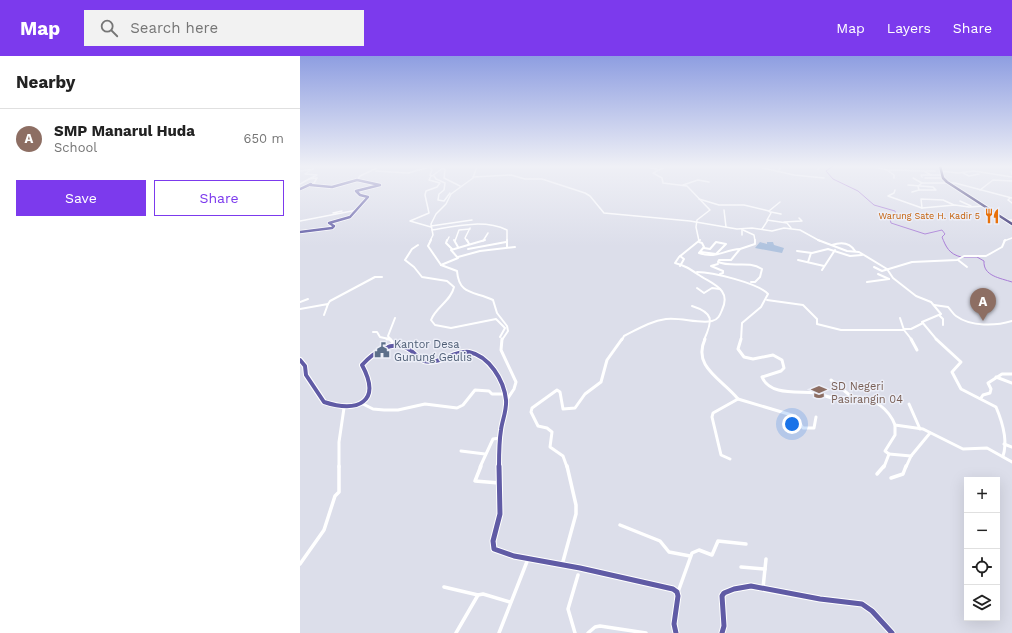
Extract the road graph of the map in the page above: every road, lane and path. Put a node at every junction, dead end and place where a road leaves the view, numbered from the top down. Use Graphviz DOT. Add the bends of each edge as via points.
graph roads {
  1 [pos="358,193"];
  2 [pos="426,193"];
  3 [pos="440,193"];
  4 [pos="453,193"];
  5 [pos="454,193"];
  6 [pos="585,193"];
  7 [pos="691,193"];
  8 [pos="894,193"];
  9 [pos="963,193"];
  10 [pos="991,193"];
  11 [pos="1011,198"];
  12 [pos="698,199"];
  13 [pos="960,201"];
  14 [pos="780,202"];
  15 [pos="1012,203"];
  16 [pos="954,205"];
  17 [pos="983,206"];
  18 [pos="922,208"];
  19 [pos="347,210"];
  20 [pos="357,210"];
  21 [pos="724,210"];
  22 [pos="770,212"];
  23 [pos="338,214"];
  24 [pos="780,214"];
  25 [pos="799,218"];
  26 [pos="300,220"];
  27 [pos="472,220"];
  28 [pos="768,220"];
  29 [pos="1005,220"];
  30 [pos="1012,220"];
  31 [pos="696,222"];
  32 [pos="783,222"];
  33 [pos="1012,224"];
  34 [pos="471,225"];
  35 [pos="726,227"];
  36 [pos="432,228"];
  37 [pos="791,228"];
  38 [pos="470,229"];
  39 [pos="742,229"];
  40 [pos="762,229"];
  41 [pos="300,232"];
  42 [pos="488,233"];
  43 [pos="742,235"];
  44 [pos="449,237"];
  45 [pos="1012,238"];
  46 [pos="506,242"];
  47 [pos="699,242"];
  48 [pos="468,244"];
  49 [pos="418,245"];
  50 [pos="832,245"];
  51 [pos="458,247"];
  52 [pos="506,247"];
  53 [pos="515,247"];
  54 [pos="475,248"];
  55 [pos="704,248"];
  56 [pos="452,249"];
  57 [pos="468,249"];
  58 [pos="740,249"];
  59 [pos="835,250"];
  60 [pos="477,251"];
  61 [pos="797,251"];
  62 [pos="855,251"];
  63 [pos="701,252"];
  64 [pos="811,253"];
  65 [pos="862,254"];
  66 [pos="680,256"];
  67 [pos="457,257"];
  68 [pos="958,259"];
  69 [pos="798,260"];
  70 [pos="808,262"];
  71 [pos="718,263"];
  72 [pos="441,265"];
  73 [pos="680,266"];
  74 [pos="824,266"];
  75 [pos="874,266"];
  76 [pos="967,267"];
  77 [pos="822,270"];
  78 [pos="887,270"];
  79 [pos="696,272"];
  80 [pos="709,272"];
  81 [pos="878,274"];
  82 [pos="382,277"];
  83 [pos="894,278"];
  84 [pos="889,279"];
  85 [pos="746,282"];
  86 [pos="867,282"];
  87 [pos="697,288"];
  88 [pos="722,291"];
  89 [pos="308,299"];
  90 [pos="767,300"];
  91 [pos="300,302"];
  92 [pos="328,304"];
  93 [pos="933,305"];
  94 [pos="692,306"];
  95 [pos="300,309"];
  96 [pos="324,314"];
  97 [pos="939,315"];
  98 [pos="395,318"];
  99 [pos="900,318"];
  100 [pos="711,321"];
  101 [pos="1012,321"];
  102 [pos="923,323"];
  103 [pos="943,325"];
  104 [pos="904,330"];
  105 [pos="373,332"];
  106 [pos="390,339"];
  107 [pos="500,340"];
  108 [pos="395,345"];
  109 [pos="917,350"];
  110 [pos="301,362"];
  111 [pos="1012,374"];
  112 [pos="996,377"];
  113 [pos="831,380"];
  114 [pos="1012,383"];
  115 [pos="503,394"];
  116 [pos="852,397"];
  117 [pos="981,398"];
  118 [pos="738,399"];
  119 [pos="506,402"];
  120 [pos="362,403"];
  121 [pos="909,404"];
  122 [pos="344,408"];
  123 [pos="816,417"];
  124 [pos="895,425"];
  125 [pos="920,429"];
  126 [pos="930,433"];
  127 [pos="500,438"];
  128 [pos="1004,444"];
  129 [pos="1012,447"];
  130 [pos="461,451"];
  131 [pos="485,454"];
  132 [pos="889,454"];
  133 [pos="911,456"];
  134 [pos="1003,456"];
  135 [pos="730,459"];
  136 [pos="1012,462"];
  137 [pos="877,474"];
  138 [pos="891,478"];
  139 [pos="500,483"];
  140 [pos="620,525"];
  141 [pos="746,544"];
  142 [pos="690,556"];
  143 [pos="528,559"];
  144 [pos="766,559"];
  145 [pos="300,564"];
  146 [pos="562,565"];
  147 [pos="741,567"];
  148 [pos="765,569"];
  149 [pos="578,575"];
  150 [pos="444,587"];
  151 [pos="763,588"];
  152 [pos="677,592"];
  153 [pos="478,595"];
  154 [pos="510,602"];
  155 [pos="456,633"];
  156 [pos="499,633"];
  157 [pos="575,633"];
  158 [pos="588,633"];
  159 [pos="646,633"];
  160 [pos="676,633"];
  161 [pos="722,633"];
  162 [pos="892,633"];
  1 -- 20 [label="main road" via="368,197"];
  2 -- 36 [label="street" via="429,213 410,221"];
  3 -- 4 [label="street" via="438,200 446,199"];
  5 -- 36 [label="street" via="436,214"];
  6 -- 31 [label="street" via="603,213"];
  7 -- 12 [label="street"];
  8 -- 18 [label="street" via="888,196"];
  9 -- 17 [label="highway"];
  10 -- 11 [label="street"];
  11 -- 15 [label="street" via="1008,200"];
  12 -- 22 [label="street" via="720,205 744,205"];
  12 -- 31 [label="street" via="710,210"];
  13 -- 17 [label="street" via="970,206"];
  14 -- 22 [label="street"];
  16 -- 17 [label="street"];
  16 -- 18 [label="street"];
  16 -- 18 [label="street" via="944,200 921,199"];
  17 -- 29 [label="highway"];
  19 -- 20 [label="street"];
  19 -- 23 [label="street"];
  19 -- 23 [label="street" via="333,213"];
  20 -- 41 [label="main road" via="350,216 329,223 334,226 331,229"];
  21 -- 35 [label="street"];
  22 -- 24 [label="street"];
  22 -- 28 [label="street"];
  23 -- 26 [label="street"];
  25 -- 32 [label="street" via="802,220"];
  27 -- 36 [label="street"];
  28 -- 32 [label="street"];
  28 -- 40 [label="street"];
  29 -- 30 [label="street"];
  29 -- 33 [label="highway"];
  31 -- 35 [label="street"];
  31 -- 47 [label="street"];
  32 -- 37 [label="street"];
  34 -- 36 [label="street"];
  34 -- 38 [label="street"];
  34 -- 46 [label="street" via="507,229"];
  35 -- 39 [label="street"];
  36 -- 72 [label="street" via="433,236 428,246"];
  37 -- 40 [label="street" via="780,228 772,232"];
  37 -- 50 [label="street" via="804,231 817,241"];
  38 -- 48 [label="street" via="464,238"];
  38 -- 51 [label="street" via="459,230 454,240"];
  39 -- 40 [label="street"];
  39 -- 43 [label="street"];
  39 -- 58 [label="street" via="754,235 755,244"];
  42 -- 48 [label="street" via="485,241"];
  44 -- 56 [label="street" via="446,243"];
  45 -- 68 [label="street" via="1006,239 1002,247 986,256 962,256"];
  46 -- 52 [label="street"];
  46 -- 54 [label="street"];
  47 -- 55 [label="street"];
  47 -- 66 [label="street"];
  48 -- 51 [label="street"];
  49 -- 107 [label="street" via="412,249 406,260 422,277 447,281 454,288 451,295 432,314 433,324 455,328 497,320 505,328"];
  50 -- 62 [label="street"];
  50 -- 62 [label="street" via="840,242 851,246"];
  51 -- 56 [label="street"];
  52 -- 53 [label="street"];
  52 -- 60 [label="street"];
  54 -- 57 [label="street"];
  54 -- 60 [label="street"];
  55 -- 63 [label="street"];
  55 -- 63 [label="street" via="710,249 716,242 726,244 716,254"];
  56 -- 67 [label="street"];
  58 -- 63 [label="street" via="716,256 699,254"];
  58 -- 71 [label="street" via="732,259 719,260"];
  59 -- 64 [label="street"];
  59 -- 65 [label="street" via="850,256"];
  59 -- 74 [label="street"];
  60 -- 67 [label="street"];
  61 -- 64 [label="street"];
  62 -- 65 [label="street"];
  64 -- 70 [label="street"];
  65 -- 78 [label="street"];
  66 -- 73 [label="street" via="684,259"];
  66 -- 73 [label="street" via="675,263"];
  67 -- 72 [label="street"];
  68 -- 76 [label="street"];
  68 -- 78 [label="street" via="912,262"];
  69 -- 70 [label="street"];
  70 -- 74 [label="street"];
  71 -- 80 [label="street" via="711,266 723,273"];
  71 -- 85 [label="street" via="751,264 761,268 760,277 755,282"];
  72 -- 107 [label="street" via="457,271 459,283 470,293 493,300 497,313 508,328"];
  73 -- 79 [label="street"];
  74 -- 77 [label="street"];
  75 -- 78 [label="street" via="881,271"];
  78 -- 83 [label="street"];
  79 -- 80 [label="street"];
  79 -- 88 [label="street" via="714,282"];
  80 -- 85 [label="street"];
  81 -- 84 [label="street"];
  82 -- 92 [label="street" via="375,277"];
  83 -- 84 [label="street"];
  83 -- 93 [label="street" via="916,296"];
  84 -- 86 [label="street"];
  85 -- 90 [label="street" via="764,290 768,295"];
  87 -- 88 [label="street" via="704,293 714,287"];
  88 -- 100 [label="street" via="724,306 719,317"];
  89 -- 91 [label="street"];
  90 -- 104 [label="street" via="803,305 817,319 817,324 824,327 841,330"];
  90 -- 116 [label="street" via="754,315 742,323 738,349 740,354 747,358 756,359 773,355 783,362 782,371 764,376 764,383 774,389 790,392 812,393 833,398"];
  92 -- 95 [label="street"];
  92 -- 96 [label="street"];
  93 -- 97 [label="street" via="941,314"];
  93 -- 101 [label="street" via="948,307 956,316 971,322 1004,324"];
  94 -- 100 [label="street" via="704,309"];
  97 -- 102 [label="street" via="930,317"];
  97 -- 103 [label="street" via="943,319"];
  98 -- 106 [label="street" via="388,336"];
  99 -- 104 [label="street"];
  100 -- 118 [label="street" via="700,356 713,374"];
  100 -- 146 [label="street" via="682,318 650,323 624,336 607,360 601,382 585,394 576,408 563,409 560,392 557,390 532,408 531,412 538,426 552,432 550,447 565,458 576,505 576,514"];
  102 -- 104 [label="street"];
  102 -- 117 [label="street" via="961,362 952,372 959,386"];
  104 -- 109 [label="street"];
  105 -- 106 [label="street"];
  106 -- 108 [label="street"];
  107 -- 119 [label="street" via="501,352 516,382"];
  108 -- 115 [label="main road" via="407,346 418,358 428,361 440,360 462,352 476,353 496,372"];
  108 -- 120 [label="main road" via="380,350 362,365 371,387"];
  110 -- 122 [label="main road" via="322,401"];
  111 -- 112 [label="street" via="1002,373"];
  112 -- 114 [label="street"];
  112 -- 117 [label="street" via="988,384 990,393"];
  113 -- 116 [label="street"];
  115 -- 119 [label="main road"];
  115 -- 120 [label="street" via="475,390 463,405 457,408 431,404 384,410 373,409"];
  116 -- 124 [label="street" via="866,399 884,408 892,416"];
  117 -- 128 [label="street" via="998,409"];
  118 -- 123 [label="street" via="795,416 802,428 814,428"];
  118 -- 135 [label="street" via="712,416 721,455"];
  119 -- 127 [label="main road"];
  120 -- 122 [label="main road" via="352,408"];
  121 -- 125 [label="street"];
  122 -- 145 [label="street" via="339,442 339,492 335,496 319,540"];
  124 -- 125 [label="street"];
  124 -- 132 [label="street" via="895,435 885,451"];
  125 -- 126 [label="street"];
  126 -- 133 [label="street"];
  126 -- 134 [label="street" via="961,448 987,448"];
  127 -- 131 [label="street" via="492,440"];
  127 -- 139 [label="main road"];
  128 -- 129 [label="street"];
  128 -- 134 [label="street"];
  130 -- 131 [label="street"];
  131 -- 139 [label="street" via="475,481"];
  132 -- 133 [label="street"];
  132 -- 137 [label="street" via="884,467"];
  133 -- 138 [label="street" via="902,475"];
  134 -- 136 [label="street"];
  139 -- 143 [label="main road" via="500,516 493,540 494,549 503,554"];
  140 -- 142 [label="street" via="660,541 670,552"];
  141 -- 142 [label="street" via="718,541 712,555 696,550"];
  142 -- 152 [label="street"];
  143 -- 146 [label="main road"];
  143 -- 154 [label="street"];
  144 -- 148 [label="street"];
  146 -- 152 [label="main road" via="665,586"];
  147 -- 148 [label="street"];
  148 -- 151 [label="street"];
  149 -- 157 [label="street" via="568,609"];
  150 -- 153 [label="street"];
  151 -- 161 [label="main road" via="748,586 724,593"];
  151 -- 162 [label="main road" via="862,604"];
  152 -- 160 [label="main road" via="674,624"];
  153 -- 154 [label="street" via="483,594"];
  153 -- 155 [label="street"];
  154 -- 156 [label="street"];
  158 -- 159 [label="street" via="600,626"];
}
